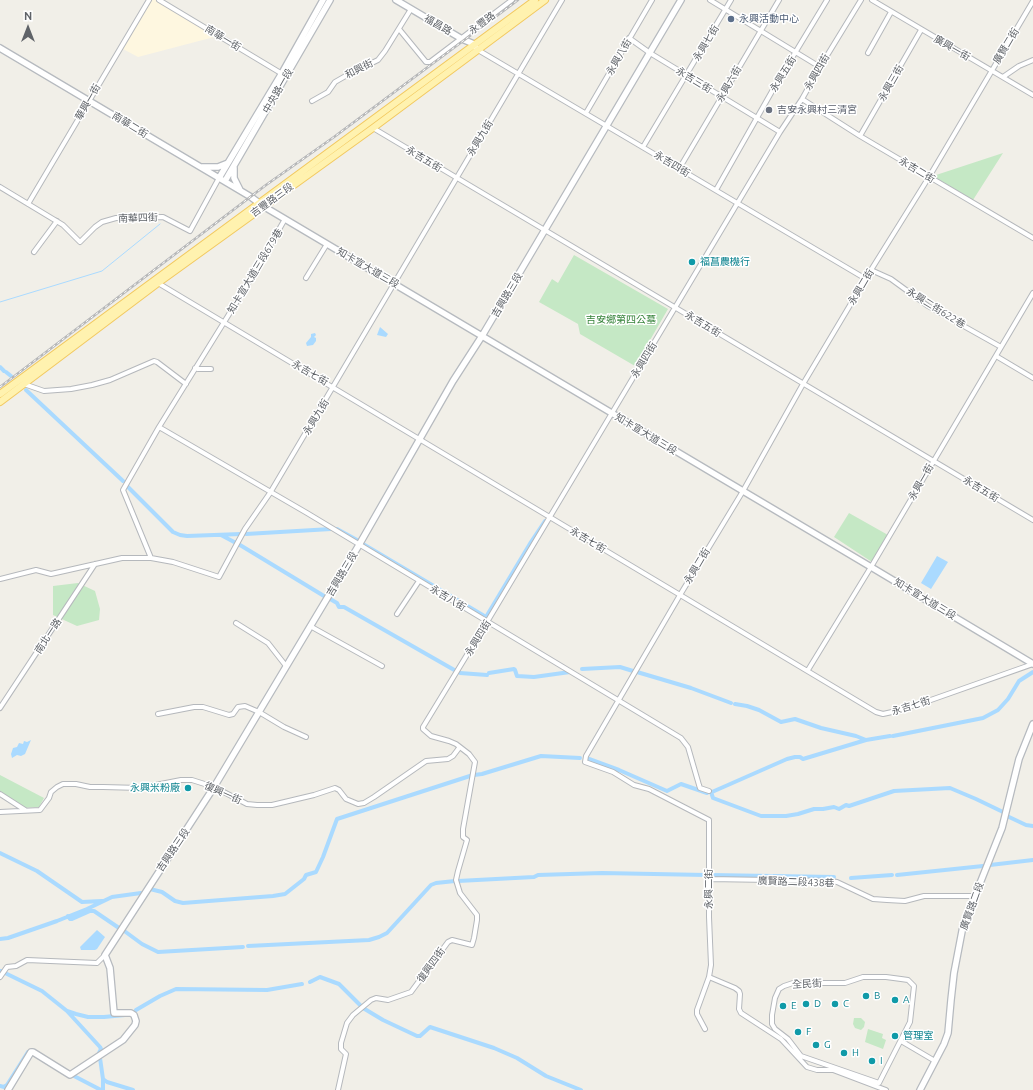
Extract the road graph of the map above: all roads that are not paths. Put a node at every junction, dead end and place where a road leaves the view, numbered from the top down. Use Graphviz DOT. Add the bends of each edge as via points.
graph roads {
  1 [pos="149,0"];
  2 [pos="159,0"];
  3 [pos="323,0"];
  4 [pos="330,0"];
  5 [pos="396,0"];
  6 [pos="512,0"];
  7 [pos="535,0"];
  8 [pos="545,0"];
  9 [pos="562,0"];
  10 [pos="652,0"];
  11 [pos="681,0"];
  12 [pos="710,0"];
  13 [pos="731,0"];
  14 [pos="779,0"];
  15 [pos="827,0"];
  16 [pos="861,0"];
  17 [pos="872,0"];
  18 [pos="1033,1"];
  19 [pos="411,9"];
  20 [pos="726,10"];
  21 [pos="891,12"];
  22 [pos="399,29"];
  23 [pos="760,30"];
  24 [pos="921,30"];
  25 [pos="629,38"];
  26 [pos="462,39"];
  27 [pos="474,44"];
  28 [pos="0,48"];
  29 [pos="478,50"];
  30 [pos="796,52"];
  31 [pos="650,53"];
  32 [pos="868,53"];
  33 [pos="1033,60"];
  34 [pos="820,67"];
  35 [pos="991,70"];
  36 [pos="519,73"];
  37 [pos="284,75"];
  38 [pos="687,75"];
  39 [pos="1003,77"];
  40 [pos="1033,95"];
  41 [pos="722,96"];
  42 [pos="802,99"];
  43 [pos="90,101"];
  44 [pos="312,101"];
  45 [pos="586,113"];
  46 [pos="757,118"];
  47 [pos="607,126"];
  48 [pos="373,128"];
  49 [pos="780,132"];
  50 [pos="860,136"];
  51 [pos="643,147"];
  52 [pos="228,163"];
  53 [pos="202,167"];
  54 [pos="234,167"];
  55 [pos="679,168"];
  56 [pos="929,177"];
  57 [pos="219,178"];
  58 [pos="456,178"];
  59 [pos="225,181"];
  60 [pos="0,187"];
  61 [pos="240,190"];
  62 [pos="716,190"];
  63 [pos="738,203"];
  64 [pos="28,204"];
  65 [pos="261,205"];
  66 [pos="285,218"];
  67 [pos="57,221"];
  68 [pos="544,231"];
  69 [pos="1033,238"];
  70 [pos="327,244"];
  71 [pos="34,252"];
  72 [pos="871,270"];
  73 [pos="306,278"];
  74 [pos="866,278"];
  75 [pos="158,283"];
  76 [pos="394,283"];
  77 [pos="1033,293"];
  78 [pos="675,308"];
  79 [pos="224,323"];
  80 [pos="482,336"];
  81 [pos="1001,347"];
  82 [pos="996,356"];
  83 [pos="195,368"];
  84 [pos="211,369"];
  85 [pos="31,375"];
  86 [pos="1033,378"];
  87 [pos="24,384"];
  88 [pos="186,384"];
  89 [pos="803,384"];
  90 [pos="334,387"];
  91 [pos="0,394"];
  92 [pos="0,402"];
  93 [pos="612,413"];
  94 [pos="159,427"];
  95 [pos="420,439"];
  96 [pos="933,461"];
  97 [pos="743,491"];
  98 [pos="270,493"];
  99 [pos="550,518"];
  100 [pos="1033,520"];
  101 [pos="359,545"];
  102 [pos="152,558"];
  103 [pos="95,564"];
  104 [pos="871,567"];
  105 [pos="0,579"];
  106 [pos="419,581"];
  107 [pos="680,595"];
  108 [pos="397,614"];
  109 [pos="487,622"];
  110 [pos="236,623"];
  111 [pos="310,626"];
  112 [pos="1033,664"];
  113 [pos="286,666"];
  114 [pos="382,666"];
  115 [pos="808,670"];
  116 [pos="618,700"];
  117 [pos="0,708"];
  118 [pos="259,712"];
  119 [pos="158,714"];
  120 [pos="428,720"];
  121 [pos="1032,727"];
  122 [pos="306,736"];
  123 [pos="459,748"];
  124 [pos="214,787"];
  125 [pos="709,791"];
  126 [pos="0,794"];
  127 [pos="26,811"];
  128 [pos="0,812"];
  129 [pos="709,879"];
  130 [pos="975,896"];
  131 [pos="105,954"];
  132 [pos="0,977"];
  133 [pos="709,977"];
  134 [pos="705,1029"];
  135 [pos="901,1041"];
  136 [pos="935,1061"];
  137 [pos="8,1090"];
  138 [pos="338,1090"];
  139 [pos="886,1090"];
  140 [pos="920,1090"];
  1 -- 43 [label="street, 華興一街"];
  2 -- 37 [label="street, 南華一街"];
  3 -- 37 [label="street, 中央路一段"];
  4 -- 37 [label="street, 中央路一段"];
  5 -- 19 [label="street, 福昌路"];
  6 -- 26 [label="street, 永豐路"];
  7 -- 27 [label="main road, 吉豐路三段"];
  8 -- 29 [label="main road, 吉豐路三段"];
  9 -- 36 [label="street, 永興九街"];
  10 -- 25 [label="street, 永興八街"];
  11 -- 31 [label="street, 吉興路三段"];
  12 -- 20 [label="street"];
  13 -- 20 [label="street, 永興七街"];
  14 -- 23 [label="street, 永興六街"];
  15 -- 30 [label="street, 永興五街"];
  16 -- 34 [label="street, 永興四街"];
  17 -- 21 [label="street, 廣興一街"];
  18 -- 35 [label="street, 廣賢二街"];
  19 -- 22 [label="street, 和興街"];
  19 -- 26 [label="street, 福昌路"];
  20 -- 23 [label="street"];
  20 -- 38 [label="street, 永興七街"];
  21 -- 24 [label="street, 廣興一街"];
  21 -- 32 [label="street"];
  22 -- 26 [label="street, 永豐路" via="426,62 433,60"];
  22 -- 44 [label="street, 和興街" via="378,60 335,82 328,92"];
  23 -- 30 [label="street"];
  23 -- 41 [label="street, 永興六街"];
  24 -- 35 [label="street, 廣興一街"];
  24 -- 50 [label="street, 永興三街"];
  25 -- 31 [label="street, 永吉三街"];
  25 -- 45 [label="street, 永興八街"];
  26 -- 27 [label="street, 福昌路"];
  27 -- 29 [label="street"];
  27 -- 65 [label="main road, 吉豐路三段"];
  28 -- 43 [label="street, 南華二街"];
  29 -- 36 [label="street, 永吉四街"];
  29 -- 48 [label="main road, 吉豐路三段"];
  30 -- 34 [label="street"];
  30 -- 46 [label="street, 永興五街"];
  31 -- 38 [label="street, 永吉三街"];
  31 -- 47 [label="street, 吉興路三段"];
  33 -- 39 [label="street"];
  34 -- 42 [label="street, 永興四街"];
  35 -- 39 [label="street, 廣興一街"];
  35 -- 56 [label="street, 永興二街"];
  36 -- 45 [label="street, 永吉四街"];
  36 -- 58 [label="street, 永興九街"];
  37 -- 52 [label="street, 中央路一段"];
  37 -- 54 [label="street, 中央路一段"];
  38 -- 41 [label="street, 永吉三街"];
  38 -- 51 [label="street, 永興七街"];
  39 -- 40 [label="street, 廣興一街"];
  41 -- 46 [label="street, 永吉三街"];
  41 -- 55 [label="street, 永興六街"];
  42 -- 49 [label="street, 永興四街"];
  42 -- 50 [label="street, 永吉二街"];
  43 -- 53 [label="street, 南華二街"];
  43 -- 64 [label="street, 華興一街"];
  45 -- 47 [label="street, 永吉四街"];
  46 -- 49 [label="street, 永吉三街"];
  46 -- 62 [label="street, 永興五街"];
  47 -- 51 [label="street, 永吉四街"];
  47 -- 68 [label="street, 吉興路三段"];
  48 -- 58 [label="street, 永吉五街"];
  48 -- 65 [label="main road, 吉豐路三段"];
  49 -- 63 [label="street, 永興四街"];
  50 -- 56 [label="street, 永吉二街"];
  51 -- 55 [label="street, 永吉四街"];
  52 -- 53 [label="street" via="218,167"];
  52 -- 57 [label="street, 中央路一段"];
  53 -- 57 [label="street, 南華二街"];
  54 -- 59 [label="street, 中央路一段"];
  54 -- 61 [label="street" via="234,178"];
  55 -- 62 [label="street, 永吉四街"];
  56 -- 69 [label="street, 永吉二街"];
  56 -- 72 [label="street, 永興二街"];
  57 -- 59 [label="street, 南華二街"];
  57 -- 67 [label="street, 南華四街" via="190,231 163,217 116,218 102,222 80,242"];
  58 -- 68 [label="street, 永吉五街"];
  58 -- 76 [label="street, 永興九街"];
  59 -- 61 [label="street, 南華二街"];
  60 -- 64 [label="street, 南華四街"];
  61 -- 65 [label="street, 南華二街"];
  62 -- 63 [label="street, 永吉四街"];
  63 -- 74 [label="street, 永吉四街"];
  63 -- 78 [label="street, 永興四街"];
  64 -- 67 [label="street, 南華四街"];
  65 -- 66 [label="street, 知卡宣大道三段"];
  65 -- 75 [label="main road, 吉豐路三段"];
  65 -- 85 [label="main road, 吉豐路三段"];
  66 -- 70 [label="street, 知卡宣大道三段"];
  66 -- 79 [label="street, 知卡宣大道三段679巷"];
  67 -- 71 [label="street"];
  68 -- 78 [label="street, 永吉五街"];
  68 -- 80 [label="street, 吉興路三段"];
  70 -- 73 [label="street"];
  70 -- 76 [label="street, 知卡宣大道三段"];
  72 -- 74 [label="street, 永興二街"];
  72 -- 81 [label="street, 永興二街622巷" via="891,279 928,306"];
  74 -- 89 [label="street, 永興二街"];
  75 -- 79 [label="street, 永吉七街"];
  75 -- 85 [label="main road, 吉豐路三段"];
  76 -- 80 [label="street, 知卡宣大道三段"];
  76 -- 90 [label="street, 永興九街"];
  77 -- 81 [label="street, 永興一街"];
  78 -- 89 [label="street, 永吉五街"];
  78 -- 93 [label="street, 永興四街"];
  79 -- 83 [label="street, 知卡宣大道三段679巷"];
  79 -- 90 [label="street, 永吉七街"];
  80 -- 93 [label="street, 知卡宣大道三段"];
  80 -- 95 [label="street, 吉興路三段" via="453,380"];
  81 -- 82 [label="street, 永興一街"];
  82 -- 86 [label="street"];
  82 -- 96 [label="street, 永興一街"];
  83 -- 84 [label="street"];
  83 -- 88 [label="street, 知卡宣大道三段679巷"];
  85 -- 87 [label="main road, 吉豐路三段"];
  85 -- 91 [label="main road, 吉豐路三段"];
  87 -- 88 [label="street" via="44,391 78,388 110,380 154,361"];
  87 -- 92 [label="main road, 吉豐路三段"];
  88 -- 94 [label="street, 知卡宣大道三段679巷"];
  89 -- 96 [label="street, 永吉五街"];
  89 -- 97 [label="street, 永興二街"];
  90 -- 95 [label="street, 永吉七街"];
  90 -- 98 [label="street, 永興九街"];
  93 -- 97 [label="street, 知卡宣大道三段"];
  93 -- 99 [label="street, 永興四街"];
  94 -- 98 [label="street, 永吉八街"];
  94 -- 102 [label="street, 知卡宣大道三段679巷" via="123,490"];
  95 -- 99 [label="street, 永吉七街"];
  95 -- 101 [label="street, 吉興路三段"];
  96 -- 100 [label="street, 永吉五街"];
  96 -- 104 [label="street, 永興一街"];
  97 -- 104 [label="street, 知卡宣大道三段"];
  97 -- 107 [label="street, 永興二街"];
  98 -- 101 [label="street, 永吉八街"];
  98 -- 102 [label="street, 永興九街" via="245,529 219,577"];
  99 -- 107 [label="street, 永吉七街"];
  99 -- 109 [label="street, 永興四街"];
  101 -- 106 [label="street, 永吉八街"];
  101 -- 111 [label="street, 吉興路三段"];
  102 -- 103 [label="street, 永興九街" via="122,558"];
  103 -- 105 [label="street, 永興九街" via="51,574 36,570"];
  103 -- 117 [label="street, 南北一路"];
  104 -- 112 [label="street, 知卡宣大道三段"];
  104 -- 115 [label="street, 永興一街"];
  106 -- 108 [label="street"];
  106 -- 109 [label="street, 永吉八街"];
  107 -- 115 [label="street, 永吉七街"];
  107 -- 116 [label="street, 永興二街"];
  109 -- 116 [label="street, 永吉八街"];
  109 -- 120 [label="street, 永興四街"];
  110 -- 113 [label="street" via="268,643"];
  111 -- 113 [label="street, 吉興路三段"];
  111 -- 114 [label="street"];
  112 -- 115 [label="street, 永吉七街" via="883,714"];
  113 -- 118 [label="street, 吉興路三段"];
  116 -- 125 [label="street, 永吉八街" via="681,738 688,747 698,785"];
  116 -- 129 [label="street, 永興二街" via="588,750 585,762 613,772 634,785 649,789 709,820"];
  118 -- 119 [label="street" via="241,706 229,716 203,707"];
  118 -- 122 [label="street"];
  118 -- 124 [label="street, 吉興路三段"];
  120 -- 123 [label="street, 復興四街" via="423,729 431,736 449,740"];
  121 -- 130 [label="street, 廣賢路二段" via="1019,759 1002,828"];
  123 -- 124 [label="street, 復興一街" via="448,759 426,761 374,797 358,804 346,799 335,788 272,805 257,805 247,804"];
  123 -- 138 [label="street, 復興四街" via="469,754 475,762 463,828 463,837 467,840 456,880 460,893 477,915 472,945 452,940 448,942 411,992 388,1000 376,998 353,1015 347,1023 341,1043 341,1049 346,1054"];
  124 -- 127 [label="street, 復興一街" via="186,780 140,788 63,784 51,792 40,810"];
  124 -- 131 [label="street, 吉興路三段"];
  126 -- 127 [label="street"];
  127 -- 128 [label="street, 復興一街"];
  129 -- 130 [label="street, 廣賢路二段438巷" via="831,881 873,899 887,900 905,901 924,896"];
  129 -- 133 [label="street, 永興二街" via="712,956"];
  130 -- 136 [label="street, 廣賢路二段" via="963,926 948,1033"];
  131 -- 132 [label="street" via="97,963 27,960 16,966 7,967"];
  131 -- 137 [label="street" via="110,968 114,1013 131,1012 135,1025 123,1040 70,1075 30,1052"];
  133 -- 134 [label="street, 永興二街" via="697,1010"];
  133 -- 139 [label="street" via="739,991 740,1013 781,1040 807,1067 833,1070"];
  135 -- 135 [label="street, 全民街" via="911,1016 914,986 908,980 863,977 845,982 793,983 779,989 775,998 772,1024 774,1029 788,1039 801,1056 879,1083"];
  135 -- 136 [label="street"];
  136 -- 140 [label="street, 廣賢路二段"];
}
